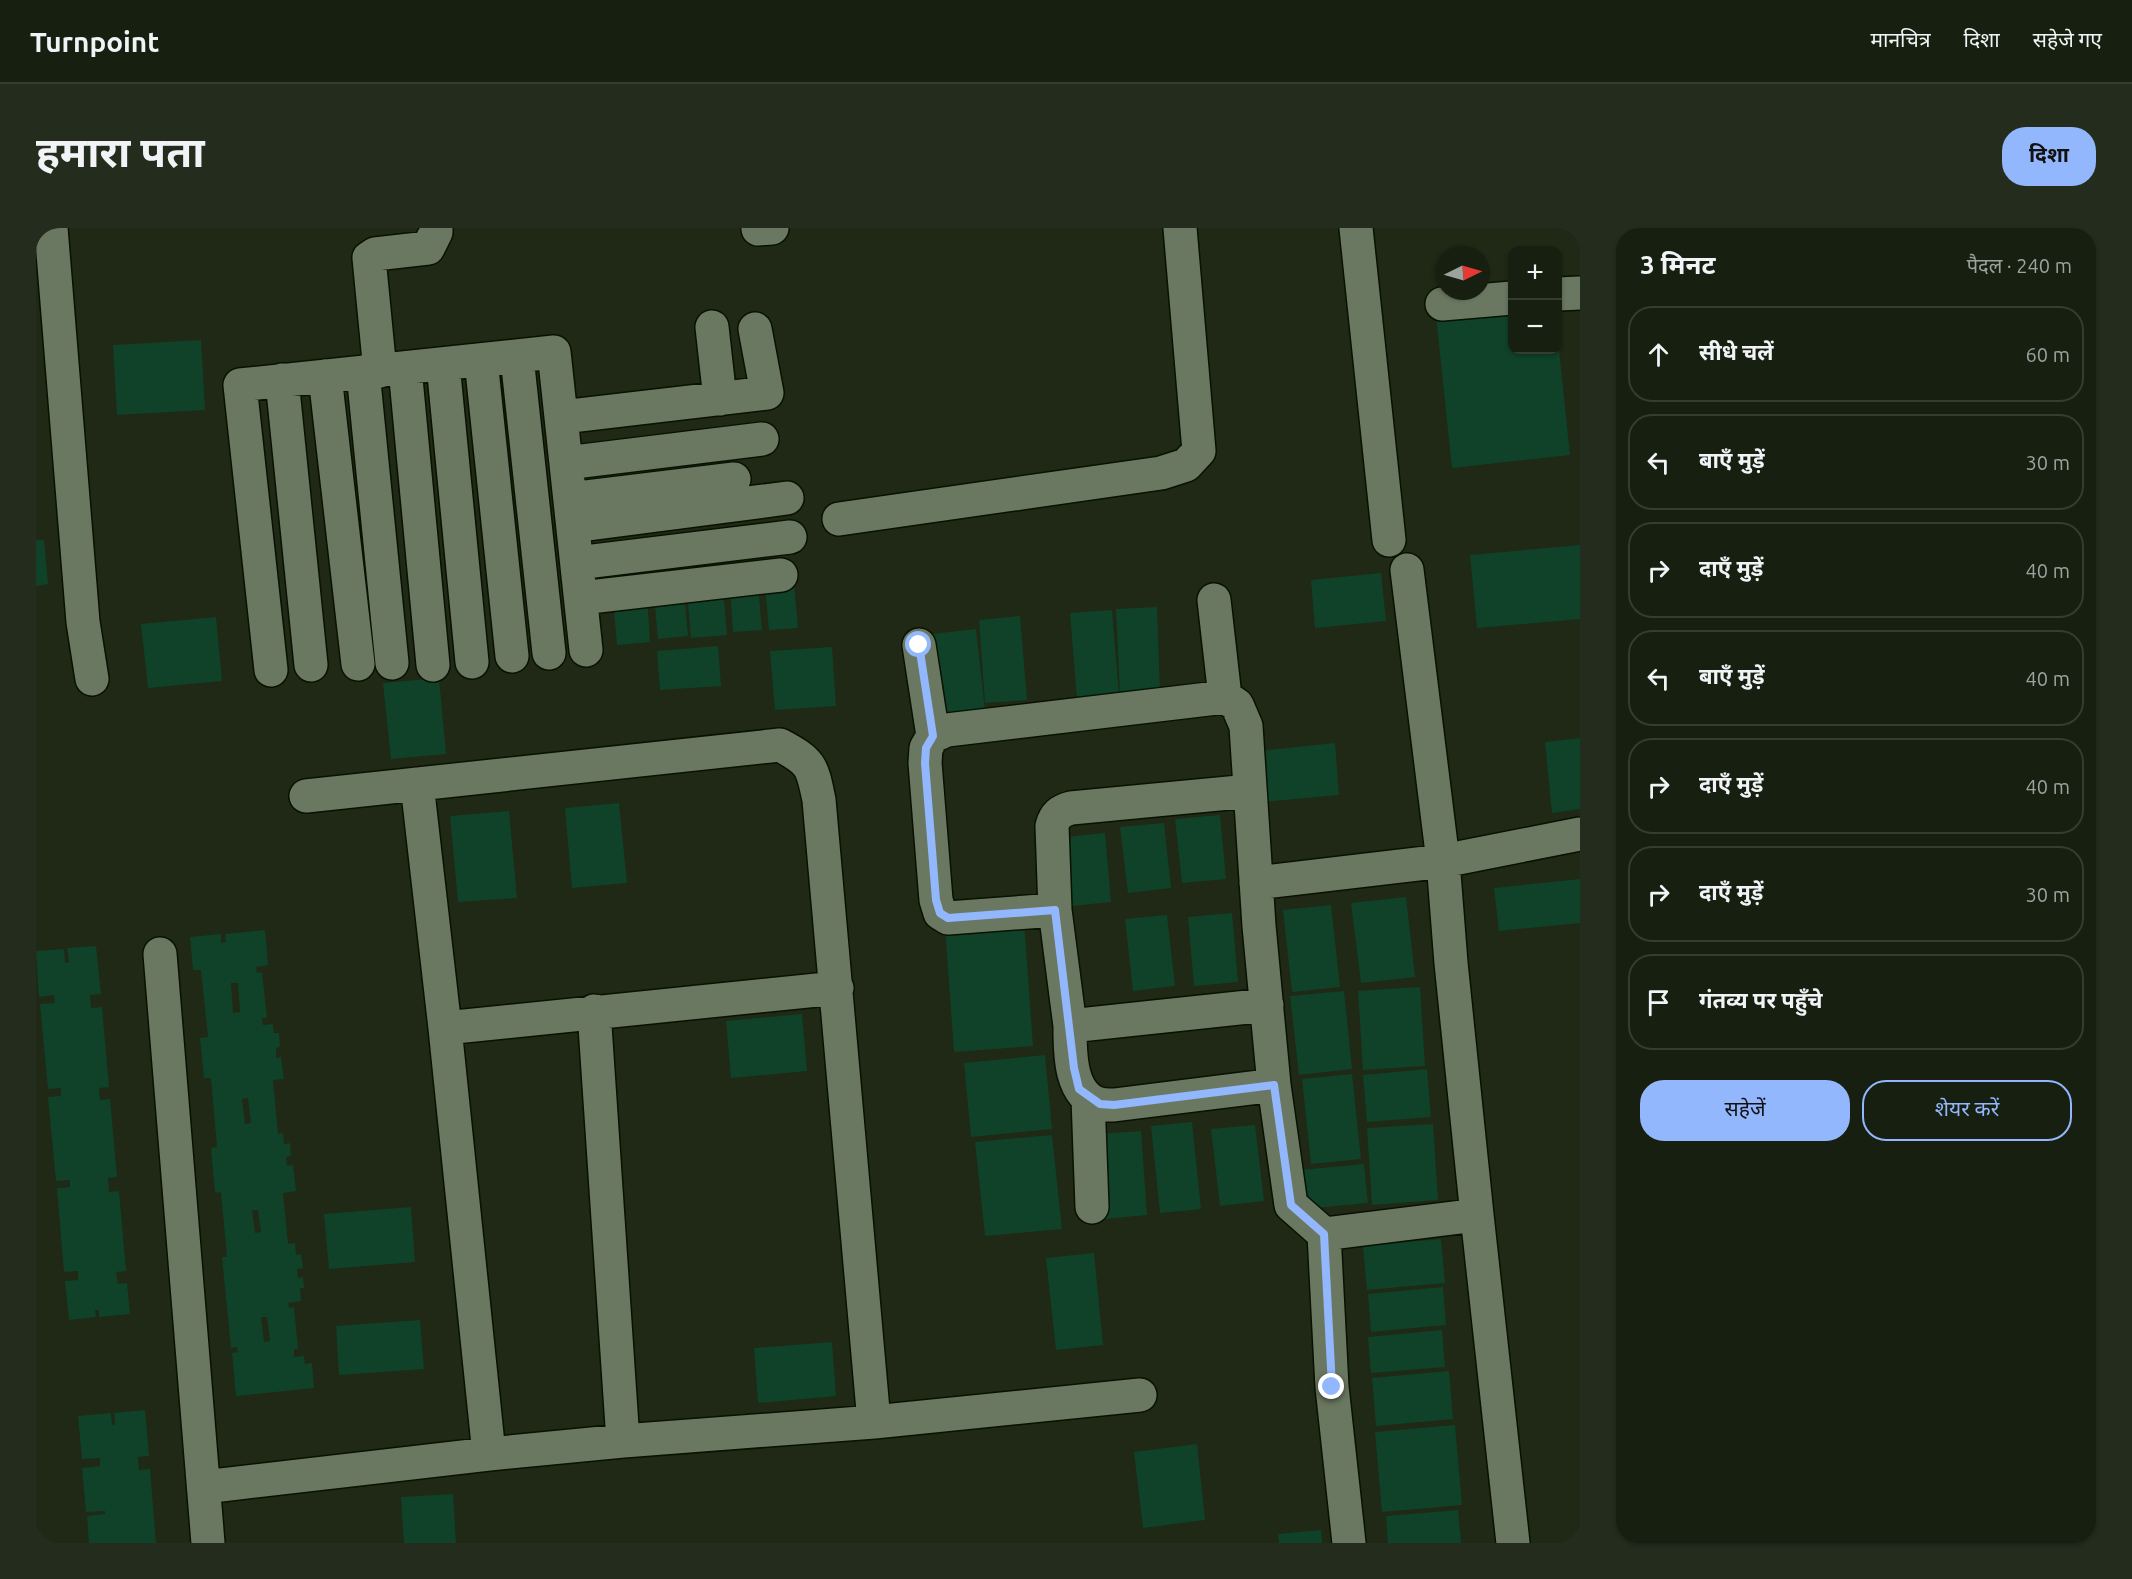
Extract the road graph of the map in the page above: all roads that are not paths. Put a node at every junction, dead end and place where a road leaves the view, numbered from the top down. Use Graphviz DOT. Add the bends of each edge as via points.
graph roads {
  1 [pos="51,228"];
  2 [pos="436,228"];
  3 [pos="1180,228"];
  4 [pos="1356,228"];
  5 [pos="1580,293"];
  6 [pos="1562,294"];
  7 [pos="1508,298"];
  8 [pos="1442,304"];
  9 [pos="712,327"];
  10 [pos="755,329"];
  11 [pos="518,357"];
  12 [pos="481,360"];
  13 [pos="443,364"];
  14 [pos="382,370"];
  15 [pos="325,376"];
  16 [pos="282,380"];
  17 [pos="720,399"];
  18 [pos="562,417"];
  19 [pos="762,438"];
  20 [pos="566,462"];
  21 [pos="734,479"];
  22 [pos="787,498"];
  23 [pos="572,513"];
  24 [pos="839,519"];
  25 [pos="790,537"];
  26 [pos="1389,540"];
  27 [pos="577,563"];
  28 [pos="1407,570"];
  29 [pos="781,575"];
  30 [pos="580,598"];
  31 [pos="1214,600"];
  32 [pos="919,645"];
  33 [pos="586,650"];
  34 [pos="549,653"];
  35 [pos="512,656"];
  36 [pos="472,662"];
  37 [pos="392,663"];
  38 [pos="358,664"];
  39 [pos="311,665"];
  40 [pos="433,665"];
  41 [pos="271,670"];
  42 [pos="92,679"];
  43 [pos="1225,697"];
  44 [pos="933,736"];
  45 [pos="417,784"];
  46 [pos="1250,791"];
  47 [pos="306,795"];
  48 [pos="1580,834"];
  49 [pos="1443,861"];
  50 [pos="1256,883"];
  51 [pos="1055,910"];
  52 [pos="160,954"];
  53 [pos="837,988"];
  54 [pos="1267,1005"];
  55 [pos="594,1011"];
  56 [pos="1070,1026"];
  57 [pos="446,1028"];
  58 [pos="1274,1085"];
  59 [pos="1088,1098"];
  60 [pos="1092,1207"];
  61 [pos="1477,1215"];
  62 [pos="1324,1234"];
  63 [pos="1140,1395"];
  64 [pos="874,1422"];
  65 [pos="623,1441"];
  66 [pos="489,1454"];
  67 [pos="204,1487"];
  68 [pos="208,1543"];
  69 [pos="1349,1543"];
  70 [pos="1513,1543"];
  1 -- 42 [label="street" via="83,622"];
  2 -- 14 [label="street" via="428,248 369,258"];
  3 -- 24 [label="street" via="1199,451 1186,465 1161,473"];
  4 -- 26 [label="street"];
  5 -- 6 [label="street"];
  7 -- 8 [label="street"];
  9 -- 17 [label="street"];
  10 -- 17 [label="street" via="767,393"];
  11 -- 12 [label="street"];
  11 -- 18 [label="street" via="554,352"];
  11 -- 34 [label="street"];
  12 -- 13 [label="street"];
  12 -- 35 [label="street"];
  13 -- 14 [label="street"];
  13 -- 36 [label="street"];
  14 -- 15 [label="street"];
  14 -- 37 [label="street"];
  14 -- 40 [label="street"];
  15 -- 16 [label="street"];
  15 -- 38 [label="street"];
  16 -- 39 [label="street"];
  16 -- 41 [label="street" via="240,385"];
  17 -- 18 [label="street"];
  18 -- 20 [label="street"];
  19 -- 20 [label="street"];
  20 -- 23 [label="street"];
  21 -- 23 [label="street"];
  22 -- 23 [label="street"];
  23 -- 27 [label="street"];
  25 -- 27 [label="street"];
  27 -- 30 [label="street"];
  28 -- 49 [label="street"];
  29 -- 30 [label="street"];
  30 -- 33 [label="street"];
  31 -- 43 [label="street"];
  32 -- 44 [label="street"];
  43 -- 44 [label="street" via="947,730"];
  43 -- 46 [label="street" via="1237,705 1246,726"];
  44 -- 51 [label="street" via="926,748 925,763 940,913 948,918"];
  45 -- 47 [label="street"];
  45 -- 53 [label="street" via="780,745 804,757 813,774 819,800"];
  45 -- 57 [label="street"];
  46 -- 50 [label="street"];
  46 -- 51 [label="street" via="1062,811 1052,826"];
  48 -- 49 [label="street"];
  49 -- 50 [label="street"];
  49 -- 61 [label="street"];
  50 -- 54 [label="street"];
  51 -- 56 [label="street"];
  52 -- 67 [label="street"];
  53 -- 55 [label="street"];
  53 -- 64 [label="street"];
  54 -- 56 [label="street"];
  54 -- 58 [label="street"];
  55 -- 57 [label="street"];
  55 -- 65 [label="street"];
  56 -- 59 [label="street" via="1079,1089"];
  57 -- 66 [label="street"];
  58 -- 59 [label="street" via="1114,1105"];
  58 -- 62 [label="street" via="1291,1205"];
  59 -- 60 [label="street"];
  61 -- 62 [label="street"];
  61 -- 70 [label="street"];
  62 -- 69 [label="street" via="1332,1387"];
  63 -- 64 [label="street"];
  64 -- 65 [label="street"];
  65 -- 66 [label="street"];
  66 -- 67 [label="street"];
  67 -- 68 [label="street"];
}
